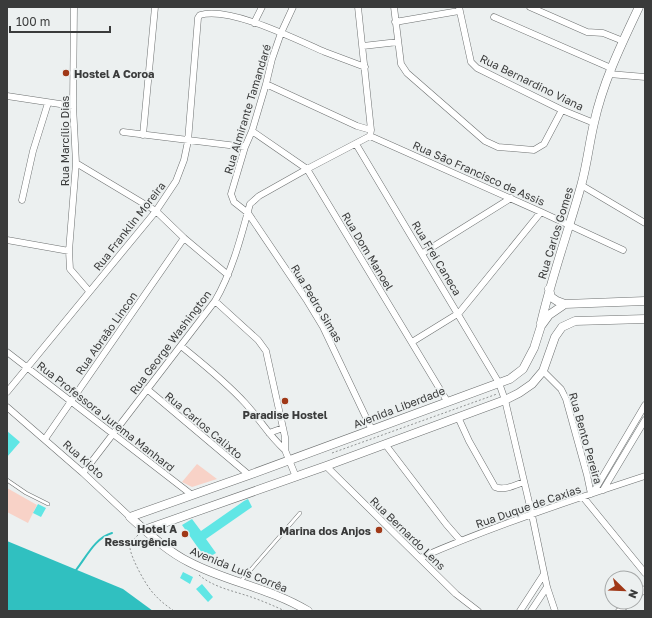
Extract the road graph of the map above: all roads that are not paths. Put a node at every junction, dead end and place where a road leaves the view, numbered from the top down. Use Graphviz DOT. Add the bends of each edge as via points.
graph roads {
  1 [pos="74,7"];
  2 [pos="155,7"];
  3 [pos="222,7"];
  4 [pos="262,7"];
  5 [pos="293,7"];
  6 [pos="358,7"];
  7 [pos="394,7"];
  8 [pos="530,7"];
  9 [pos="639,7"];
  10 [pos="459,9"];
  11 [pos="220,14"];
  12 [pos="494,17"];
  13 [pos="395,22"];
  14 [pos="254,23"];
  15 [pos="281,33"];
  16 [pos="623,41"];
  17 [pos="398,42"];
  18 [pos="362,46"];
  19 [pos="365,67"];
  20 [pos="610,71"];
  21 [pos="645,77"];
  22 [pos="266,84"];
  23 [pos="7,96"];
  24 [pos="48,103"];
  25 [pos="73,106"];
  26 [pos="562,110"];
  27 [pos="594,123"];
  28 [pos="252,131"];
  29 [pos="124,132"];
  30 [pos="370,133"];
  31 [pos="143,135"];
  32 [pos="188,141"];
  33 [pos="356,144"];
  34 [pos="245,147"];
  35 [pos="76,163"];
  36 [pos="307,168"];
  37 [pos="581,185"];
  38 [pos="512,198"];
  39 [pos="22,200"];
  40 [pos="156,211"];
  41 [pos="541,212"];
  42 [pos="248,214"];
  43 [pos="645,223"];
  44 [pos="568,224"];
  45 [pos="184,238"];
  46 [pos="7,240"];
  47 [pos="623,250"];
  48 [pos="69,251"];
  49 [pos="423,254"];
  50 [pos="228,275"];
  51 [pos="549,288"];
  52 [pos="90,291"];
  53 [pos="645,301"];
  54 [pos="215,302"];
  55 [pos="565,304"];
  56 [pos="459,313"];
  57 [pos="645,319"];
  58 [pos="541,326"];
  59 [pos="412,342"];
  60 [pos="180,346"];
  61 [pos="7,352"];
  62 [pos="27,367"];
  63 [pos="543,371"];
  64 [pos="499,383"];
  65 [pos="147,389"];
  66 [pos="7,392"];
  67 [pos="505,400"];
  68 [pos="72,401"];
  69 [pos="447,401"];
  70 [pos="645,405"];
  71 [pos="7,407"];
  72 [pos="458,417"];
  73 [pos="645,420"];
  74 [pos="283,428"];
  75 [pos="372,430"];
  76 [pos="113,433"];
  77 [pos="269,433"];
  78 [pos="45,439"];
  79 [pos="385,444"];
  80 [pos="285,450"];
  81 [pos="289,460"];
  82 [pos="326,466"];
  83 [pos="83,473"];
  84 [pos="249,475"];
  85 [pos="645,476"];
  86 [pos="296,477"];
  87 [pos="7,480"];
  88 [pos="600,481"];
  89 [pos="608,481"];
  90 [pos="524,482"];
  91 [pos="620,484"];
  92 [pos="603,490"];
  93 [pos="592,494"];
  94 [pos="192,495"];
  95 [pos="583,497"];
  96 [pos="48,504"];
  97 [pos="300,513"];
  98 [pos="532,514"];
  99 [pos="130,517"];
  100 [pos="144,530"];
  101 [pos="460,540"];
  102 [pos="420,558"];
  103 [pos="645,573"];
  104 [pos="544,574"];
  105 [pos="240,582"];
  106 [pos="547,587"];
  107 [pos="308,611"];
  108 [pos="478,611"];
  109 [pos="520,611"];
  110 [pos="532,611"];
  111 [pos="556,611"];
  1 -- 25 [label="street, Rua Marcílio Dias"];
  2 -- 31 [label="street"];
  3 -- 11 [label="street"];
  4 -- 14 [label="street"];
  5 -- 15 [label="street, Rua Almirante Tamandaré"];
  6 -- 18 [label="street"];
  7 -- 13 [label="street"];
  8 -- 16 [label="street" via="589,33 603,33"];
  9 -- 16 [label="main road, Rua Carlos Gomes"];
  10 -- 13 [label="street"];
  10 -- 26 [label="street, Rua Bernardino Viana" via="471,62 477,68"];
  11 -- 14 [label="street"];
  11 -- 32 [label="street, Rua Franklin Moreira" via="202,14 198,18"];
  12 -- 20 [label="street"];
  13 -- 17 [label="street"];
  14 -- 15 [label="street"];
  15 -- 19 [label="street"];
  15 -- 22 [label="street, Rua Almirante Tamandaré"];
  16 -- 20 [label="main road, Rua Carlos Gomes"];
  17 -- 18 [label="street"];
  17 -- 26 [label="street" via="401,64 407,73 485,141 498,147 534,150 544,144"];
  18 -- 19 [label="street"];
  19 -- 30 [label="street"];
  20 -- 21 [label="street"];
  20 -- 27 [label="main road, Rua Carlos Gomes"];
  22 -- 28 [label="street, Rua Almirante Tamandaré"];
  22 -- 30 [label="street, Rua São Francisco de Assis"];
  23 -- 24 [label="street"];
  24 -- 25 [label="street"];
  24 -- 39 [label="street" via="33,151"];
  25 -- 35 [label="street, Rua Marcílio Dias"];
  26 -- 27 [label="street, Rua Bernardino Viana"];
  27 -- 37 [label="main road, Rua Carlos Gomes"];
  28 -- 34 [label="street, Rua Almirante Tamandaré"];
  28 -- 36 [label="street, Rua Dom Manoel"];
  29 -- 31 [label="street"];
  30 -- 33 [label="street, Rua George Washington"];
  30 -- 38 [label="street, Rua São Francisco de Assis"];
  31 -- 32 [label="street"];
  32 -- 34 [label="street"];
  32 -- 40 [label="street, Rua Franklin Moreira" via="176,181"];
  33 -- 36 [label="street, Rua George Washington"];
  33 -- 49 [label="street, Rua Frei Caneca"];
  34 -- 42 [label="street, Rua Almirante Tamandaré" via="231,194 234,202"];
  35 -- 40 [label="street"];
  35 -- 48 [label="street, Rua Marcílio Dias"];
  36 -- 42 [label="street, Rua George Washington" via="259,196 250,204"];
  36 -- 59 [label="street, Rua Dom Manoel"];
  37 -- 43 [label="street"];
  37 -- 44 [label="main road, Rua Carlos Gomes"];
  38 -- 41 [label="street, Rua São Francisco de Assis"];
  38 -- 49 [label="street"];
  40 -- 45 [label="street"];
  40 -- 52 [label="street, Rua Franklin Moreira"];
  41 -- 44 [label="street, Rua São Francisco de Assis"];
  41 -- 56 [label="street"];
  42 -- 50 [label="street, Rua George Washington"];
  42 -- 75 [label="street, Rua Pedro Simas" via="323,327"];
  44 -- 47 [label="street, Rua São Francisco de Assis"];
  44 -- 51 [label="main road, Rua Carlos Gomes"];
  45 -- 50 [label="street"];
  45 -- 68 [label="street, Rua Abraão Lincon"];
  46 -- 48 [label="street"];
  48 -- 52 [label="street, Rua Marcílio Dias" via="70,269"];
  49 -- 56 [label="street, Rua Frei Caneca"];
  50 -- 54 [label="street, Rua George Washington"];
  51 -- 55 [label="main road" via="551,297"];
  51 -- 58 [label="main road, Rua Carlos Gomes"];
  52 -- 62 [label="street, Rua Franklin Moreira"];
  53 -- 55 [label="main road"];
  54 -- 60 [label="street, Rua George Washington"];
  54 -- 74 [label="street" via="258,340 266,352"];
  55 -- 58 [label="main road, Avenida Liberdade" via="549,315"];
  56 -- 59 [label="street"];
  56 -- 64 [label="street, Rua Frei Caneca"];
  57 -- 63 [label="main road" via="575,321 562,327 555,337"];
  58 -- 64 [label="main road, Avenida Liberdade" via="534,348 523,369 510,379"];
  59 -- 69 [label="street, Rua Dom Manoel"];
  60 -- 65 [label="street, Rua George Washington"];
  60 -- 77 [label="street" via="246,404"];
  61 -- 62 [label="street, Rua Professora Jurema Manhard"];
  62 -- 66 [label="street, Rua Franklin Moreira"];
  62 -- 68 [label="street, Rua Professora Jurema Manhard"];
  63 -- 67 [label="main road" via="519,394"];
  63 -- 93 [label="street, Rua Bento Pereira" via="561,389 566,399"];
  64 -- 67 [label="street, Rua Frei Caneca"];
  64 -- 69 [label="main road, Avenida Liberdade"];
  65 -- 76 [label="street, Rua George Washington"];
  65 -- 84 [label="street, Rua Carlos Calixto"];
  67 -- 72 [label="main road"];
  67 -- 90 [label="street, Rua Frei Caneca"];
  68 -- 76 [label="street, Rua Professora Jurema Manhard"];
  68 -- 78 [label="street, Rua Abraão Lincon"];
  69 -- 75 [label="main road, Avenida Liberdade"];
  70 -- 88 [label="street"];
  71 -- 78 [label="street, Rua Kioto"];
  72 -- 79 [label="main road"];
  72 -- 90 [label="street" via="497,489"];
  73 -- 89 [label="street"];
  74 -- 77 [label="street"];
  74 -- 80 [label="street"];
  75 -- 81 [label="main road, Avenida Liberdade"];
  76 -- 83 [label="street, Rua George Washington"];
  76 -- 94 [label="street, Rua Professora Jurema Manhard"];
  77 -- 80 [label="street"];
  78 -- 83 [label="street, Rua Kioto"];
  79 -- 82 [label="main road"];
  79 -- 101 [label="street"];
  80 -- 81 [label="street"];
  81 -- 84 [label="main road, Avenida Liberdade"];
  81 -- 86 [label="street"];
  82 -- 86 [label="main road"];
  82 -- 102 [label="street, Rua Bernardo Lens"];
  83 -- 99 [label="street, Rua Kioto"];
  84 -- 94 [label="main road, Avenida Liberdade"];
  85 -- 91 [label="street, Rua Duque de Caxias"];
  86 -- 100 [label="main road"];
  87 -- 96 [label="lane"];
  88 -- 89 [label="street"];
  88 -- 93 [label="street"];
  89 -- 91 [label="street"];
  89 -- 92 [label="street"];
  90 -- 98 [label="street, Rua Frei Caneca"];
  91 -- 92 [label="street, Rua Duque de Caxias"];
  92 -- 93 [label="street, Rua Duque de Caxias"];
  93 -- 95 [label="street, Rua Duque de Caxias"];
  94 -- 99 [label="main road, Avenida Liberdade"];
  95 -- 98 [label="street, Rua Duque de Caxias"];
  95 -- 103 [label="street"];
  97 -- 105 [label="lane"];
  98 -- 101 [label="street, Rua Duque de Caxias"];
  98 -- 104 [label="street, Rua Frei Caneca"];
  99 -- 100 [label="main road, Rua Kioto"];
  100 -- 105 [label="main road, Avenida Luís Corrêa" via="189,562"];
  101 -- 102 [label="street, Rua Duque de Caxias"];
  102 -- 108 [label="street, Rua Bernardo Lens" via="456,594"];
  104 -- 106 [label="street, Rua Frei Caneca"];
  104 -- 109 [label="street"];
  105 -- 107 [label="main road, Avenida Luís Corrêa" via="275,594"];
  106 -- 110 [label="street"];
  106 -- 111 [label="street, Rua Frei Caneca"];
}
